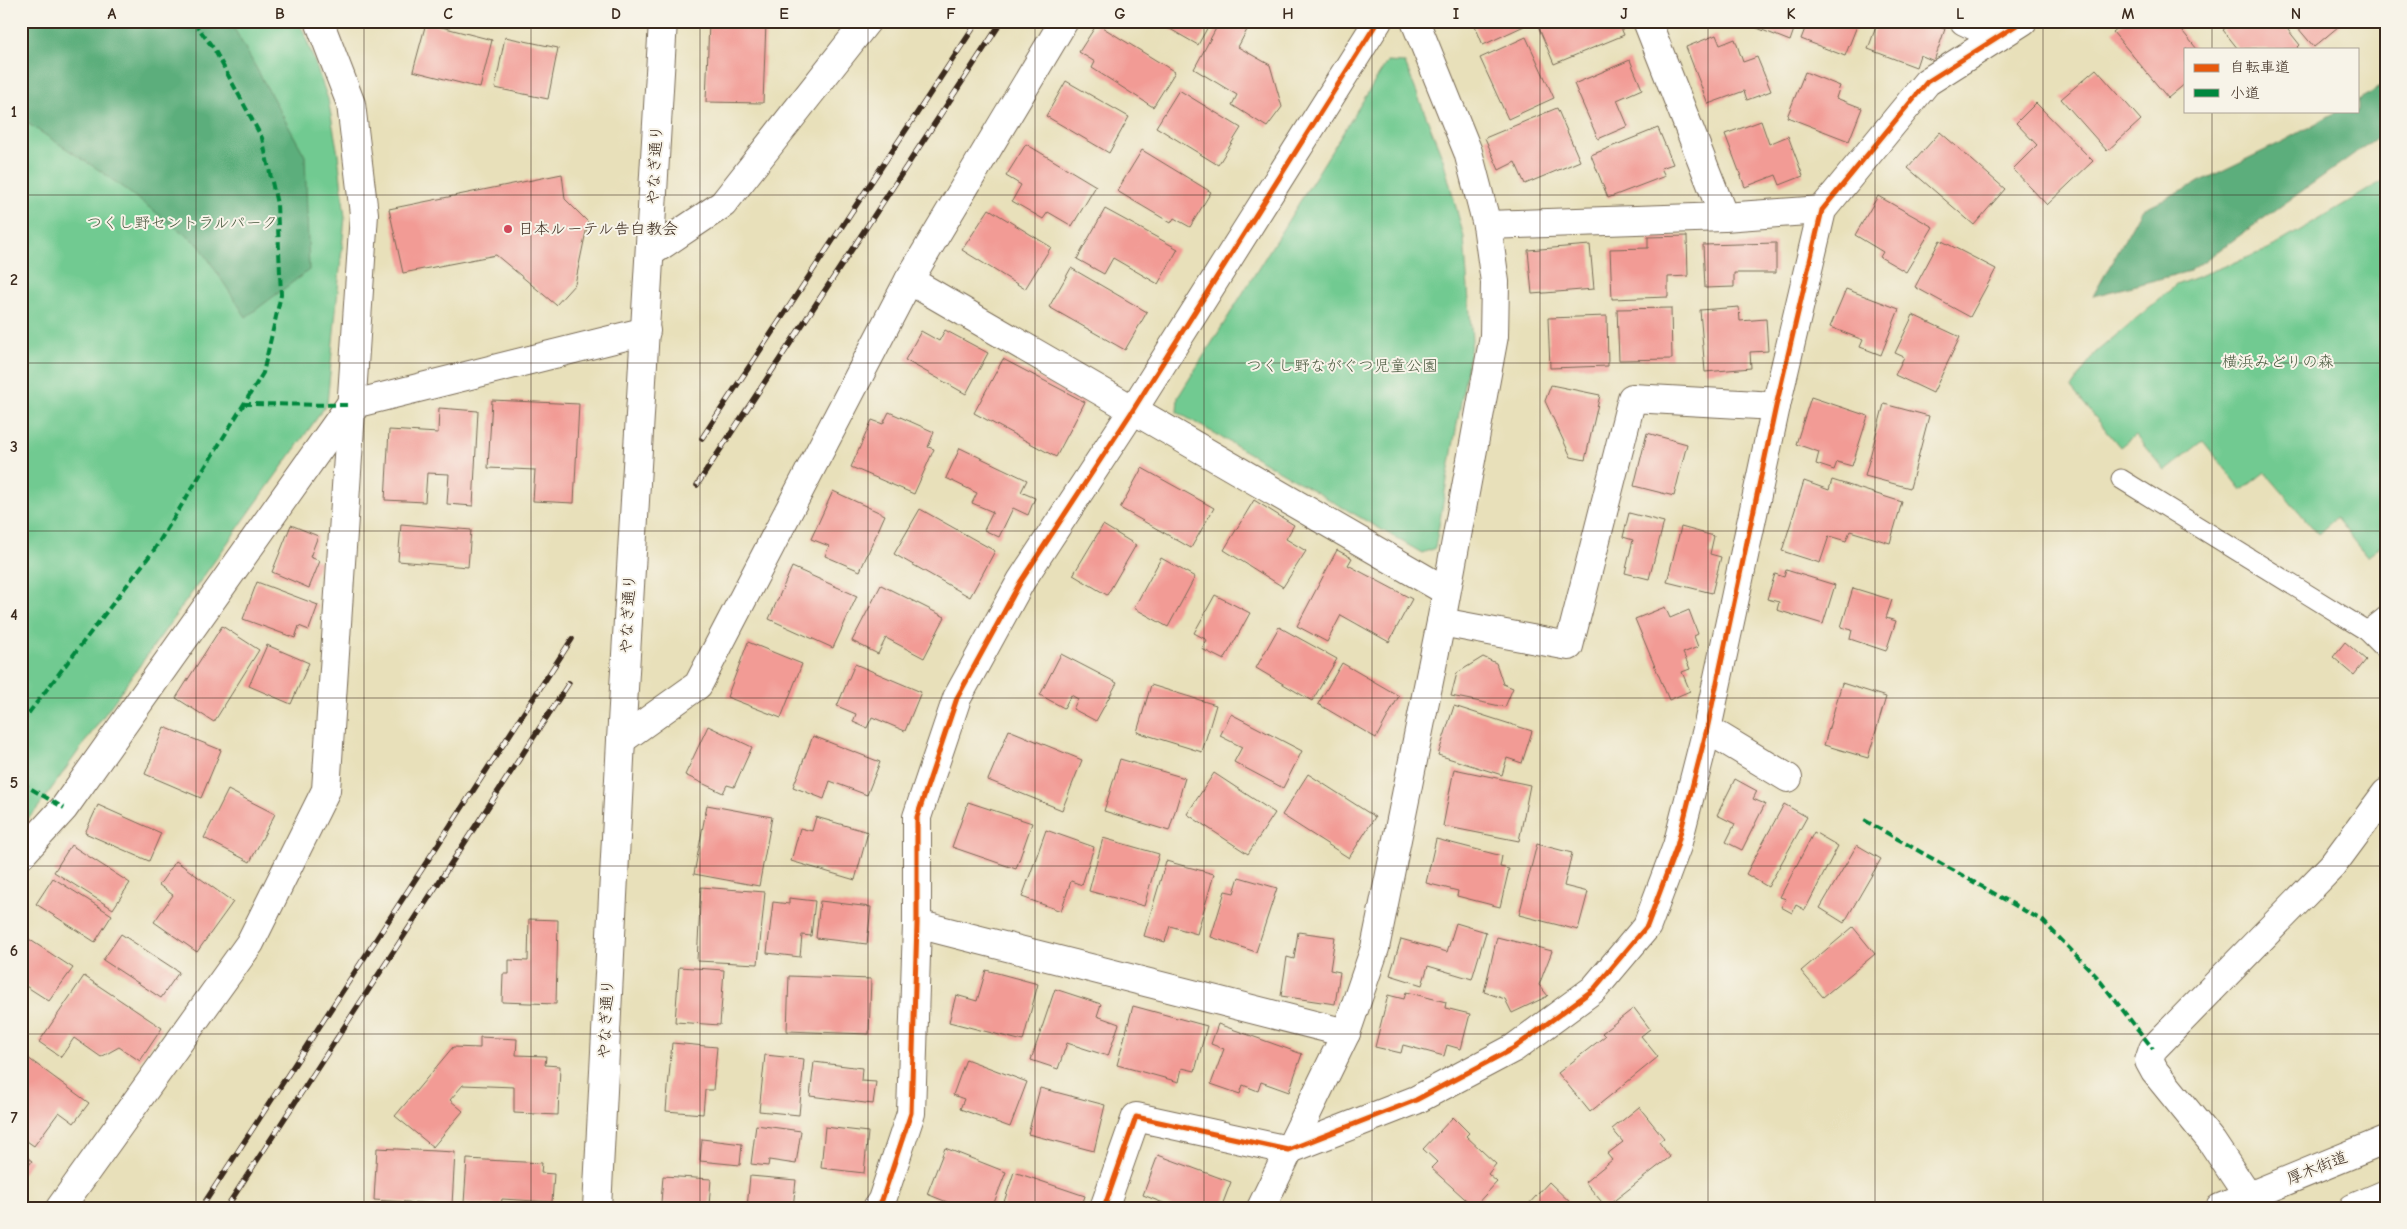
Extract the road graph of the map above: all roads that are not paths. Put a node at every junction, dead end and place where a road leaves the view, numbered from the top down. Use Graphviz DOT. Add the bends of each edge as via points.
graph roads {
  1 [pos="318,21"];
  2 [pos="663,21"];
  3 [pos="867,21"];
  4 [pos="1064,21"];
  5 [pos="1378,21"];
  6 [pos="1415,21"];
  7 [pos="1647,21"];
  8 [pos="1964,21"];
  9 [pos="2023,21"];
  10 [pos="1998,37"];
  11 [pos="1822,210"];
  12 [pos="1724,217"];
  13 [pos="1487,225"];
  14 [pos="650,253"];
  15 [pos="909,280"];
  16 [pos="646,331"];
  17 [pos="350,405"];
  18 [pos="1776,406"];
  19 [pos="1133,410"];
  20 [pos="2121,479"];
  21 [pos="1446,592"];
  22 [pos="2386,616"];
  23 [pos="1441,622"];
  24 [pos="2367,631"];
  25 [pos="2386,650"];
  26 [pos="1707,729"];
  27 [pos="621,740"];
  28 [pos="1788,778"];
  29 [pos="2386,793"];
  30 [pos="21,855"];
  31 [pos="917,924"];
  32 [pos="1346,1034"];
  33 [pos="2386,1140"];
  34 [pos="1288,1150"];
  35 [pos="2386,1194"];
  36 [pos="2248,1196"];
  37 [pos="60,1208"];
  38 [pos="597,1208"];
  39 [pos="878,1208"];
  40 [pos="1104,1208"];
  41 [pos="1261,1208"];
  42 [pos="2220,1208"];
  43 [pos="2353,1208"];
  1 -- 17 [label="main road" via="350,104 364,214"];
  2 -- 14 [label="main road, やなぎ通り"];
  3 -- 14 [label="main road" via="723,204"];
  4 -- 15 [label="main road"];
  5 -- 19 [label="main road"];
  6 -- 13 [label="main road" via="1468,152"];
  7 -- 12 [label="main road"];
  8 -- 10 [label="main road"];
  9 -- 10 [label="main road"];
  10 -- 11 [label="main road" via="1928,82"];
  11 -- 12 [label="main road"];
  11 -- 18 [label="main road"];
  12 -- 13 [label="main road"];
  13 -- 21 [label="main road" via="1495,282 1494,336"];
  14 -- 16 [label="main road, やなぎ通り"];
  15 -- 19 [label="main road"];
  15 -- 27 [label="main road" via="698,685"];
  16 -- 17 [label="main road"];
  16 -- 27 [label="main road, やなぎ通り"];
  17 -- 30 [label="main road" via="64,808"];
  17 -- 37 [label="main road" via="326,790 250,944"];
  18 -- 23 [label="main road" via="1632,398 1569,646"];
  18 -- 26 [label="main road"];
  19 -- 21 [label="main road"];
  19 -- 31 [label="main road" via="1021,581 957,698 917,817"];
  20 -- 24 [label="lane"];
  21 -- 23 [label="main road"];
  22 -- 24 [label="lane"];
  23 -- 32 [label="main road" via="1375,948"];
  24 -- 25 [label="lane"];
  26 -- 28 [label="main road"];
  26 -- 34 [label="main road" via="1677,846 1648,926 1594,989 1514,1048 1416,1100"];
  27 -- 38 [label="main road, やなぎ通り"];
  29 -- 36 [label="main road" via="2332,866 2153,1049 2150,1061 2156,1072 2212,1142"];
  31 -- 32 [label="main road"];
  31 -- 39 [label="main road" via="911,1113"];
  32 -- 34 [label="main road"];
  33 -- 36 [label="main road, 厚木街道"];
  34 -- 40 [label="main road" via="1136,1117"];
  34 -- 41 [label="main road"];
  35 -- 43 [label="main road"];
  36 -- 42 [label="main road, 厚木街道"];
}
